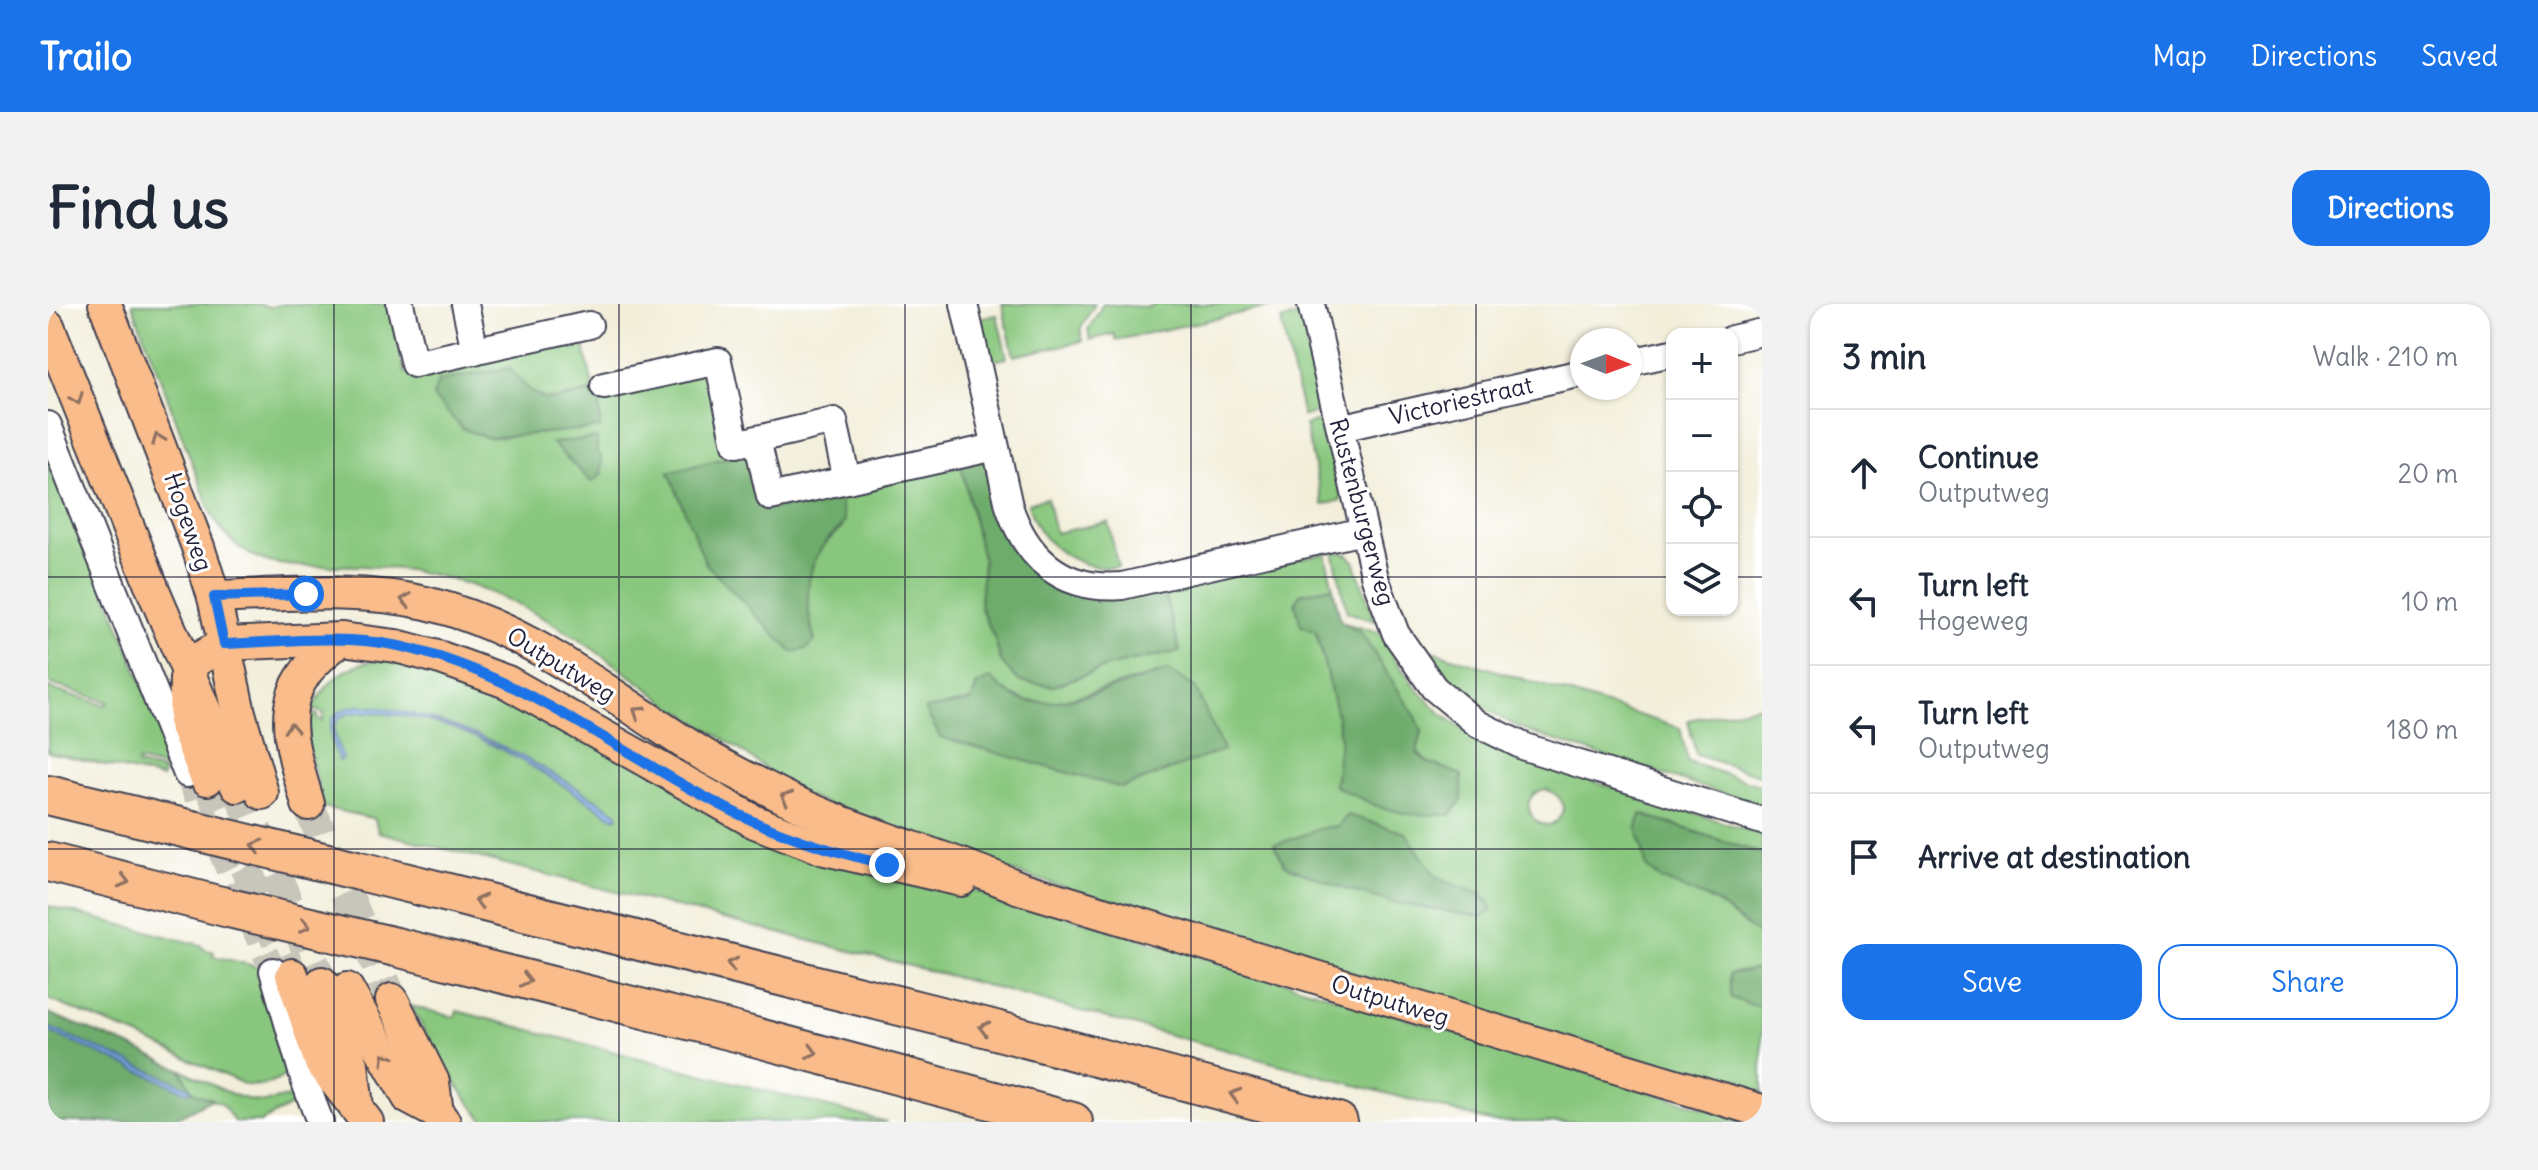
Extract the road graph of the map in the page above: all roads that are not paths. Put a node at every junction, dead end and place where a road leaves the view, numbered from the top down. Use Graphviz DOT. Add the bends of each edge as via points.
graph roads {
  1 [pos="105,304"];
  2 [pos="400,304"];
  3 [pos="465,304"];
  4 [pos="964,304"];
  5 [pos="1311,304"];
  6 [pos="589,325"];
  7 [pos="48,326"];
  8 [pos="1762,332"];
  9 [pos="1738,338"];
  10 [pos="475,351"];
  11 [pos="1666,354"];
  12 [pos="1642,359"];
  13 [pos="1570,376"];
  14 [pos="604,386"];
  15 [pos="48,425"];
  16 [pos="1340,428"];
  17 [pos="757,439"];
  18 [pos="995,447"];
  19 [pos="847,480"];
  20 [pos="1363,531"];
  21 [pos="214,597"];
  22 [pos="341,639"];
  23 [pos="224,644"];
  24 [pos="186,666"];
  25 [pos="223,783"];
  26 [pos="48,795"];
  27 [pos="308,804"];
  28 [pos="1762,821"];
  29 [pos="48,862"];
  30 [pos="1020,888"];
  31 [pos="309,979"];
  32 [pos="392,1000"];
  33 [pos="1762,1111"];
  34 [pos="362,1115"];
  35 [pos="440,1118"];
  36 [pos="320,1122"];
  37 [pos="1073,1122"];
  38 [pos="1338,1122"];
  21 -- 1 [label="main road, Hogeweg, one-way"];
  2 -- 10 [label="street" via="414,364"];
  3 -- 10 [label="street"];
  4 -- 18 [label="street"];
  5 -- 16 [label="street, Rustenburgerweg"];
  6 -- 10 [label="street"];
  7 -- 24 [label="main road, one-way"];
  8 -- 9 [label="street"];
  11 -- 12 [label="street"];
  13 -- 16 [label="street, Victoriestraat"];
  14 -- 17 [label="street" via="718,361 736,444"];
  15 -- 25 [label="street"];
  16 -- 20 [label="street, Rustenburgerweg"];
  17 -- 19 [label="street" via="770,497"];
  17 -- 19 [label="street" via="834,421"];
  18 -- 19 [label="street"];
  18 -- 20 [label="street" via="1009,506 1028,548 1055,572 1086,585 1122,586"];
  20 -- 28 [label="street, Rustenburgerweg" via="1396,634 1434,688 1478,724 1525,747"];
  21 -- 23 [label="main road, Hogeweg"];
  21 -- 24 [label="main road"];
  30 -- 21 [label="main road, Outputweg, one-way" via="781,795 703,755 551,654 460,613 386,597"];
  22 -- 23 [label="main road, Outputweg"];
  27 -- 22 [label="main road, one-way" via="293,750 292,703 303,675"];
  22 -- 30 [label="main road, Outputweg" via="396,646 507,682 755,822 825,849 963,881"];
  23 -- 24 [label="main road, Outputweg"];
  23 -- 25 [label="main road, Hogeweg" via="239,713"];
  24 -- 25 [label="main road" via="185,724"];
  38 -- 26 [label="highway, one-way, bridge" via="984,1027"];
  29 -- 37 [label="highway, one-way, bridge" via="736,1032"];
  30 -- 33 [label="main road, Outputweg"];
  31 -- 34 [label="main road" via="352,1064"];
  35 -- 31 [label="main road, one-way" via="409,1098"];
  31 -- 36 [label="street" via="305,1082"];
  32 -- 35 [label="main road" via="433,1082"];
}
